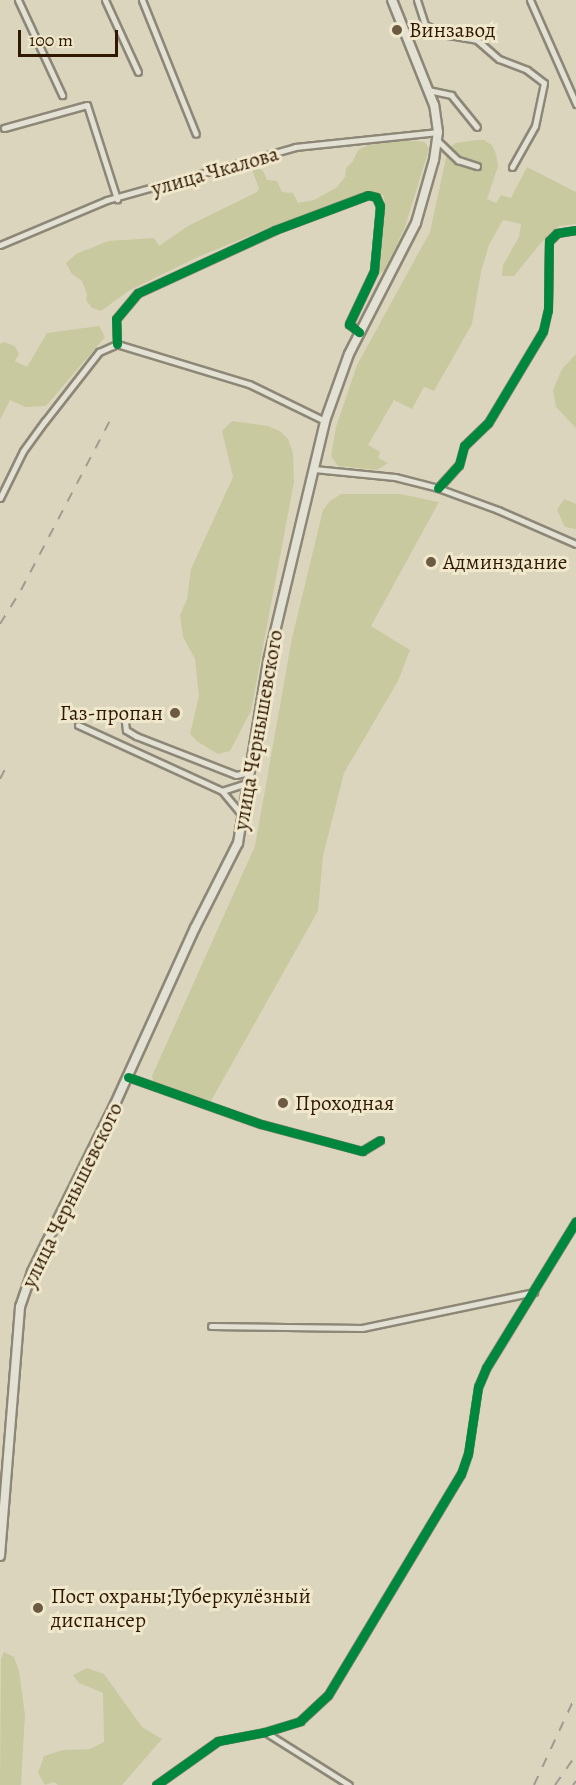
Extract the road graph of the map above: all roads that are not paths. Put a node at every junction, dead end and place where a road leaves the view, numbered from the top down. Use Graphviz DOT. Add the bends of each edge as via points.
graph roads {
  1 [pos="18,0"];
  2 [pos="105,0"];
  3 [pos="142,0"];
  4 [pos="392,0"];
  5 [pos="417,0"];
  6 [pos="531,0"];
  7 [pos="138,72"];
  8 [pos="428,90"];
  9 [pos="62,95"];
  10 [pos="576,104"];
  11 [pos="477,126"];
  12 [pos="4,128"];
  13 [pos="438,132"];
  14 [pos="196,134"];
  15 [pos="438,141"];
  16 [pos="477,166"];
  17 [pos="512,167"];
  18 [pos="117,199"];
  19 [pos="576,230"];
  20 [pos="0,245"];
  21 [pos="359,332"];
  22 [pos="117,344"];
  23 [pos="325,421"];
  24 [pos="314,469"];
  25 [pos="438,488"];
  26 [pos="0,498"];
  27 [pos="576,544"];
  28 [pos="124,714"];
  29 [pos="78,725"];
  30 [pos="250,772"];
  31 [pos="249,782"];
  32 [pos="222,791"];
  33 [pos="244,818"];
  34 [pos="128,1077"];
  35 [pos="380,1140"];
  36 [pos="576,1221"];
  37 [pos="534,1292"];
  38 [pos="211,1326"];
  39 [pos="0,1556"];
  40 [pos="265,1732"];
  41 [pos="156,1785"];
  42 [pos="349,1785"];
  1 -- 9 [label="street"];
  2 -- 7 [label="street"];
  3 -- 14 [label="street"];
  4 -- 8 [label="main road, улица Чернышевского"];
  5 -- 17 [label="street" via="425,25 477,40 499,58 527,70 544,83 534,126"];
  6 -- 10 [label="street"];
  8 -- 11 [label="street" via="451,95"];
  8 -- 13 [label="main road, улица Чернышевского"];
  12 -- 18 [label="street" via="87,105"];
  13 -- 15 [label="main road, улица Чернышевского"];
  13 -- 18 [label="street, улица Чкалова" via="295,147"];
  15 -- 16 [label="street" via="458,160"];
  15 -- 21 [label="main road, улица Чернышевского" via="416,223"];
  18 -- 20 [label="street, улица Чкалова"];
  19 -- 25 [label="street" via="556,233 549,241 548,310 543,331 488,423 464,446 459,465"];
  21 -- 22 [label="street" via="349,324 374,271 380,206 376,197 368,195 275,230 138,293 116,319"];
  21 -- 23 [label="main road, улица Чернышевского"];
  22 -- 23 [label="street" via="249,384"];
  22 -- 26 [label="street" via="99,352 45,421 23,451"];
  23 -- 24 [label="main road, улица Чернышевского"];
  24 -- 25 [label="street" via="395,477"];
  24 -- 30 [label="main road, улица Чернышевского" via="271,644"];
  25 -- 27 [label="street"];
  28 -- 30 [label="street" via="126,730 136,736 236,775"];
  29 -- 32 [label="street"];
  30 -- 31 [label="main road, улица Чернышевского"];
  31 -- 32 [label="street"];
  31 -- 33 [label="main road, улица Чернышевского"];
  32 -- 33 [label="street"];
  33 -- 34 [label="main road, улица Чернышевского" via="238,843"];
  34 -- 35 [label="street" via="261,1124 362,1151"];
  34 -- 39 [label="main road, улица Чернышевского" via="32,1272 20,1307"];
  36 -- 37 [label="street"];
  37 -- 38 [label="street" via="362,1328"];
  37 -- 40 [label="street" via="478,1387 468,1454 461,1474 347,1664 316,1709 300,1721"];
  40 -- 41 [label="street" via="218,1741"];
  40 -- 42 [label="street"];
}
